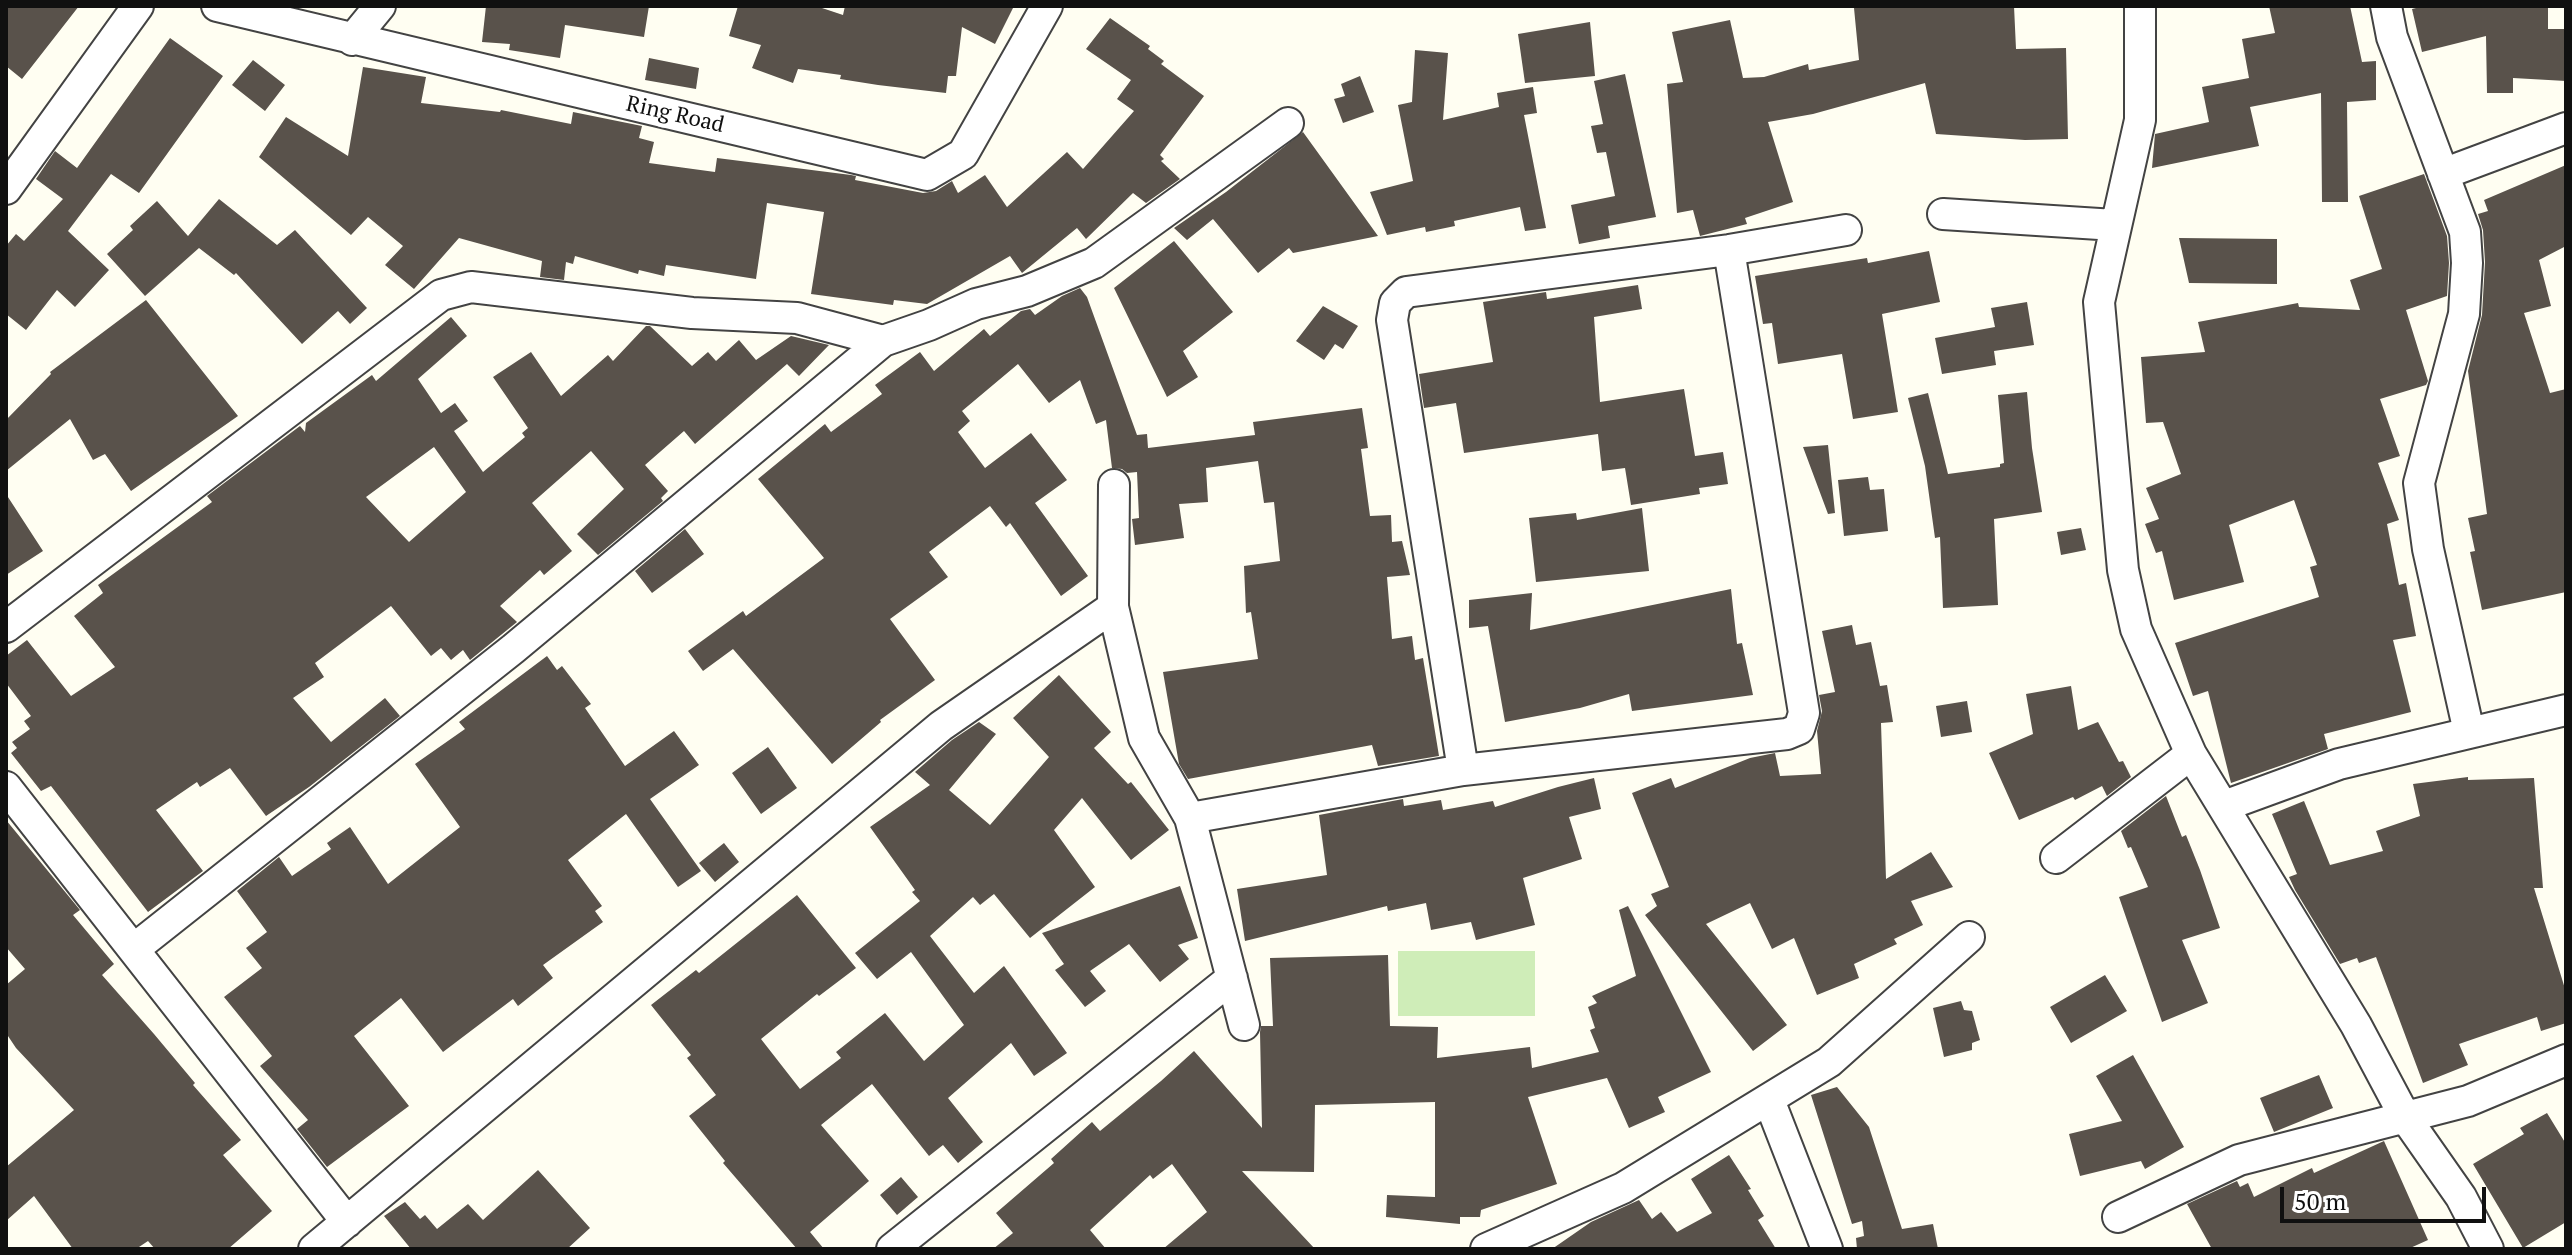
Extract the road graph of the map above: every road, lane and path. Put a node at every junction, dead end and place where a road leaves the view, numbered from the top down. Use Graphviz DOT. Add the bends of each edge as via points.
graph roads {
  1 [pos="138,6"];
  2 [pos="217,6"];
  3 [pos="380,6"];
  4 [pos="1047,6"];
  5 [pos="2140,6"];
  6 [pos="2386,6"];
  7 [pos="352,40"];
  8 [pos="1288,123"];
  9 [pos="2566,128"];
  10 [pos="2443,174"];
  11 [pos="6,189"];
  12 [pos="1943,214"];
  13 [pos="2115,225"];
  14 [pos="1846,230"];
  15 [pos="1729,250"];
  16 [pos="883,341"];
  17 [pos="1114,485"];
  18 [pos="1113,607"];
  19 [pos="6,627"];
  20 [pos="2566,710"];
  21 [pos="2469,732"];
  22 [pos="2191,754"];
  23 [pos="1463,770"];
  24 [pos="6,787"];
  25 [pos="2224,806"];
  26 [pos="1190,818"];
  27 [pos="2056,858"];
  28 [pos="1969,937"];
  29 [pos="134,949"];
  30 [pos="1232,978"];
  31 [pos="1244,1025"];
  32 [pos="2566,1060"];
  33 [pos="1769,1100"];
  34 [pos="2405,1117"];
  35 [pos="2118,1217"];
  36 [pos="347,1222"];
  37 [pos="314,1249"];
  38 [pos="892,1249"];
  39 [pos="1486,1249"];
  40 [pos="1827,1249"];
  41 [pos="2488,1249"];
  1 -- 11 [label="street"];
  2 -- 7 [label="street, Ring Road"];
  3 -- 7 [label="street"];
  4 -- 7 [label="street, Ring Road" via="963,154 927,175"];
  5 -- 13 [label="street" via="2140,120"];
  6 -- 10 [label="street" via="2392,37"];
  8 -- 16 [label="street" via="1094,263"];
  9 -- 10 [label="street"];
  10 -- 21 [label="street" via="2465,232 2464,314 2419,483 2428,549"];
  12 -- 13 [label="street"];
  13 -- 22 [label="street" via="2099,302 2123,570 2136,629"];
  14 -- 15 [label="street"];
  15 -- 23 [label="street" via="1406,292 1395,303 1392,320"];
  15 -- 23 [label="street" via="1804,713 1799,729"];
  16 -- 19 [label="street" via="797,318 692,313 471,287 441,295"];
  16 -- 29 [label="street" via="513,649"];
  17 -- 18 [label="street"];
  18 -- 26 [label="street" via="1144,738"];
  18 -- 36 [label="street" via="941,726"];
  20 -- 21 [label="street"];
  21 -- 25 [label="street" via="2339,764"];
  22 -- 25 [label="street"];
  22 -- 27 [label="street"];
  23 -- 26 [label="street"];
  24 -- 29 [label="street"];
  25 -- 34 [label="street"];
  26 -- 30 [label="street"];
  28 -- 33 [label="street" via="1829,1062"];
  29 -- 36 [label="street"];
  30 -- 31 [label="street"];
  30 -- 38 [label="street"];
  32 -- 34 [label="street" via="2468,1101"];
  33 -- 39 [label="street" via="1623,1188"];
  33 -- 40 [label="street"];
  34 -- 35 [label="street" via="2239,1160"];
  34 -- 41 [label="street" via="2461,1197"];
  36 -- 37 [label="street"];
}
